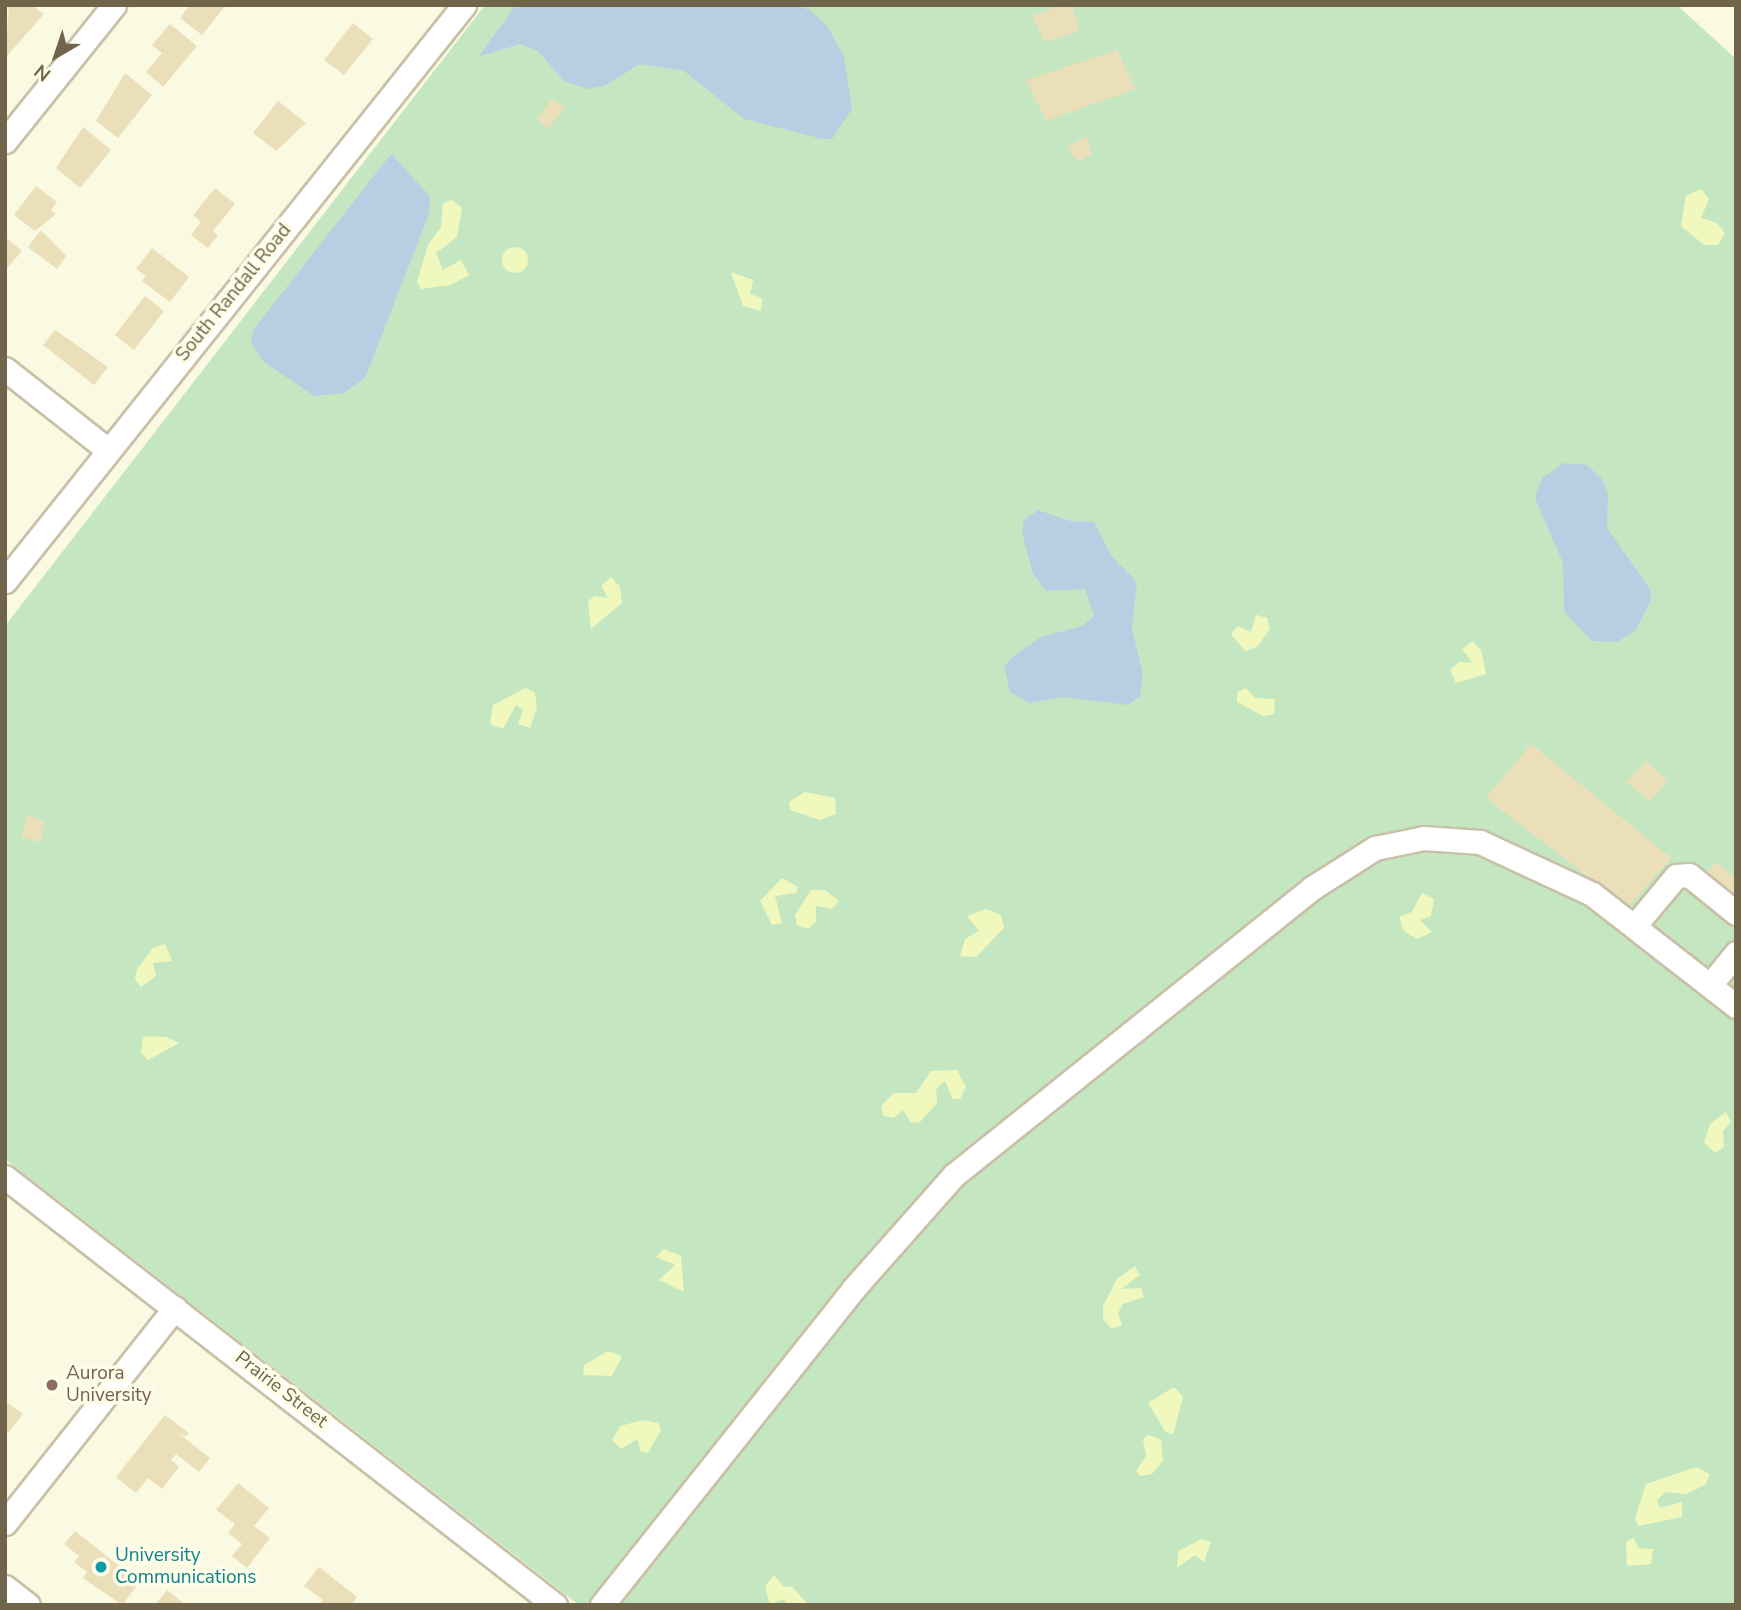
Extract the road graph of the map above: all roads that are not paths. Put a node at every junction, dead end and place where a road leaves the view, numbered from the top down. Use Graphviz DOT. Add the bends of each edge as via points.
graph roads {
  1 [pos="114,5"];
  2 [pos="464,5"];
  3 [pos="5,141"];
  4 [pos="5,369"];
  5 [pos="108,450"];
  6 [pos="5,581"];
  7 [pos="1736,913"];
  8 [pos="1636,923"];
  9 [pos="1736,953"];
  10 [pos="1710,985"];
  11 [pos="1736,1006"];
  12 [pos="5,1177"];
  13 [pos="175,1308"];
  14 [pos="5,1523"];
  15 [pos="5,1587"];
  16 [pos="29,1605"];
  17 [pos="555,1605"];
  18 [pos="602,1605"];
  1 -- 3 [label="street"];
  2 -- 5 [label="street, South Randall Road"];
  4 -- 5 [label="street"];
  5 -- 6 [label="street, South Randall Road"];
  7 -- 8 [label="street" via="1689,875 1676,876"];
  8 -- 10 [label="street"];
  8 -- 18 [label="street" via="1592,894 1480,842 1424,838 1374,848 1312,888 954,1175 854,1288"];
  9 -- 10 [label="street"];
  10 -- 11 [label="street"];
  12 -- 13 [label="street, Prairie Street"];
  13 -- 14 [label="street"];
  13 -- 17 [label="street, Prairie Street"];
  15 -- 16 [label="street"];
}
